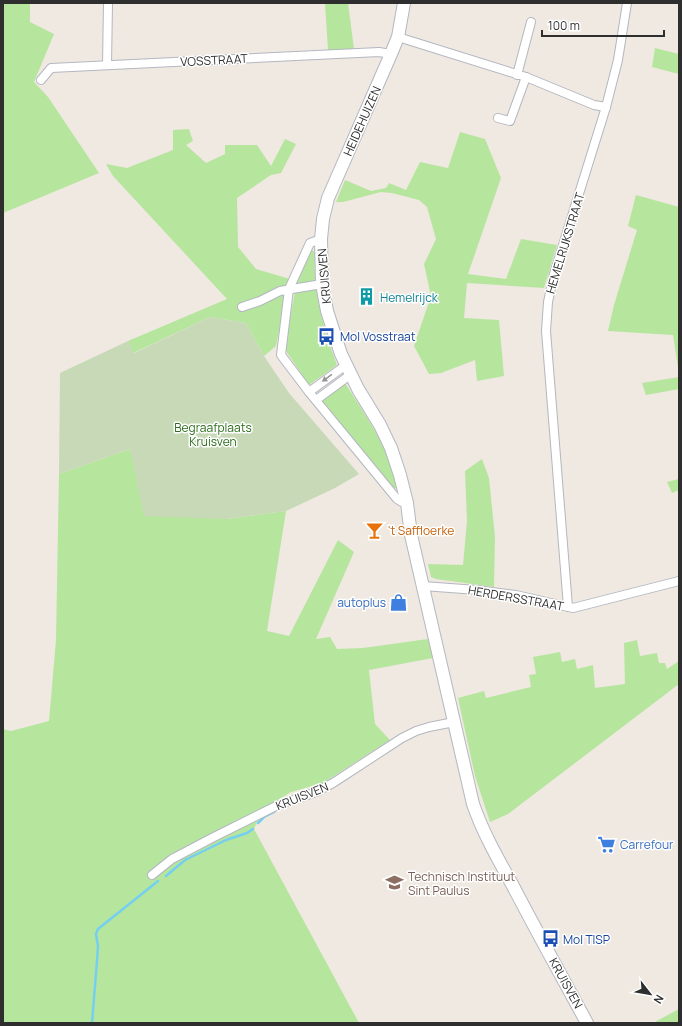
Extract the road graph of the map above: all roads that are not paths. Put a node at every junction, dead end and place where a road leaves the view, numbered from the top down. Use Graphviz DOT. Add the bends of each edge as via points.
graph roads {
  1 [pos="108,3"];
  2 [pos="404,3"];
  3 [pos="627,3"];
  4 [pos="531,22"];
  5 [pos="398,37"];
  6 [pos="391,54"];
  7 [pos="106,65"];
  8 [pos="517,75"];
  9 [pos="526,77"];
  10 [pos="42,80"];
  11 [pos="606,107"];
  12 [pos="498,118"];
  13 [pos="321,239"];
  14 [pos="322,284"];
  15 [pos="289,289"];
  16 [pos="242,307"];
  17 [pos="348,370"];
  18 [pos="309,392"];
  19 [pos="316,400"];
  20 [pos="407,503"];
  21 [pos="679,581"];
  22 [pos="423,586"];
  23 [pos="568,607"];
  24 [pos="454,722"];
  25 [pos="152,875"];
  26 [pos="588,1023"];
  1 -- 7 [label="street"];
  2 -- 5 [label="street, HEIDEHUIZEN"];
  3 -- 11 [label="street, HEMELRIJKSTRAAT" via="618,60"];
  4 -- 8 [label="street"];
  5 -- 6 [label="street, HEIDEHUIZEN"];
  5 -- 8 [label="street"];
  6 -- 7 [label="street, VOSSTRAAT" via="371,52"];
  6 -- 13 [label="street, HEIDEHUIZEN" via="328,198"];
  7 -- 10 [label="street, VOSSTRAAT" via="51,68"];
  8 -- 9 [label="street"];
  9 -- 11 [label="street" via="594,105"];
  9 -- 12 [label="street" via="510,121"];
  11 -- 23 [label="street, HEMELRIJKSTRAAT" via="554,274 548,302 546,331"];
  13 -- 14 [label="street, KRUISVEN"];
  13 -- 15 [label="street, KRUISVEN" via="310,243"];
  14 -- 15 [label="street"];
  14 -- 17 [label="street, KRUISVEN" via="332,330"];
  15 -- 16 [label="street"];
  15 -- 18 [label="street, KRUISVEN" via="280,355"];
  17 -- 18 [label="street, one-way"];
  17 -- 19 [label="street"];
  17 -- 20 [label="street, KRUISVEN" via="391,448"];
  18 -- 19 [label="street, KRUISVEN"];
  19 -- 20 [label="street, KRUISVEN" via="398,499"];
  20 -- 22 [label="street, KRUISVEN" via="411,535"];
  21 -- 23 [label="street, HERDERSSTRAAT" via="578,607"];
  22 -- 23 [label="street, HERDERSSTRAAT" via="508,594"];
  22 -- 24 [label="street, KRUISVEN"];
  24 -- 25 [label="street, KRUISVEN" via="416,731 402,738 328,786 276,806 212,838 172,859"];
  24 -- 26 [label="street, KRUISVEN" via="473,804 483,830"];
}
